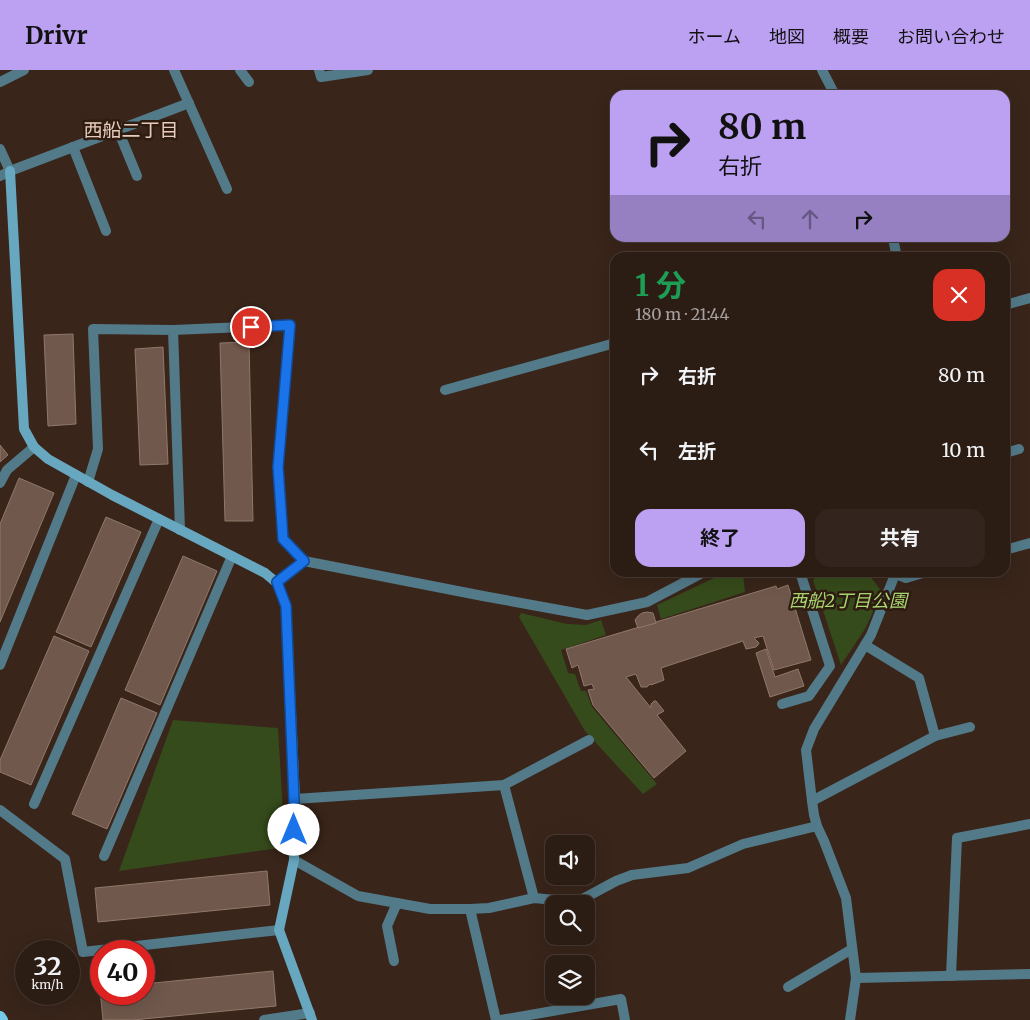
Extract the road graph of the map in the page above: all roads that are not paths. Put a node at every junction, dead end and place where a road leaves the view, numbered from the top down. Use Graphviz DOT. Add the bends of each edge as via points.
graph roads {
  1 [pos="24,70"];
  2 [pos="174,70"];
  3 [pos="240,70"];
  4 [pos="320,70"];
  5 [pos="368,70"];
  6 [pos="822,70"];
  7 [pos="0,82"];
  8 [pos="249,82"];
  9 [pos="832,90"];
  10 [pos="189,103"];
  11 [pos="118,130"];
  12 [pos="73,147"];
  13 [pos="0,149"];
  14 [pos="5,174"];
  15 [pos="137,176"];
  16 [pos="227,189"];
  17 [pos="106,231"];
  18 [pos="1030,298"];
  19 [pos="1010,304"];
  20 [pos="173,330"];
  21 [pos="610,344"];
  22 [pos="445,390"];
  23 [pos="34,447"];
  24 [pos="1018,449"];
  25 [pos="1010,451"];
  26 [pos="76,475"];
  27 [pos="88,482"];
  28 [pos="0,483"];
  29 [pos="159,519"];
  30 [pos="180,530"];
  31 [pos="1030,543"];
  32 [pos="1010,549"];
  33 [pos="232,556"];
  34 [pos="304,561"];
  35 [pos="694,577"];
  36 [pos="802,577"];
  37 [pos="892,577"];
  38 [pos="277,582"];
  39 [pos="865,645"];
  40 [pos="0,664"];
  41 [pos="782,704"];
  42 [pos="970,726"];
  43 [pos="935,736"];
  44 [pos="589,740"];
  45 [pos="504,785"];
  46 [pos="294,799"];
  47 [pos="812,801"];
  48 [pos="34,804"];
  49 [pos="0,810"];
  50 [pos="1030,824"];
  51 [pos="817,826"];
  52 [pos="104,856"];
  53 [pos="294,860"];
  54 [pos="534,898"];
  55 [pos="397,903"];
  56 [pos="470,909"];
  57 [pos="279,930"];
  58 [pos="852,949"];
  59 [pos="394,961"];
  60 [pos="1030,974"];
  61 [pos="951,976"];
  62 [pos="856,978"];
  63 [pos="788,986"];
  64 [pos="311,1017"];
  65 [pos="264,1020"];
  66 [pos="496,1020"];
  67 [pos="502,1020"];
  68 [pos="625,1020"];
  69 [pos="850,1020"];
  1 -- 7 [label="street"];
  2 -- 10 [label="street"];
  3 -- 8 [label="street"];
  4 -- 5 [label="street" via="321,77"];
  6 -- 9 [label="street"];
  10 -- 11 [label="street"];
  10 -- 16 [label="street"];
  11 -- 12 [label="street"];
  11 -- 15 [label="street"];
  12 -- 14 [label="street"];
  12 -- 17 [label="street"];
  13 -- 14 [label="street"];
  14 -- 23 [label="street" via="24,429"];
  18 -- 19 [label="street"];
  20 -- 27 [label="street" via="92,329 98,448"];
  20 -- 30 [label="street"];
  20 -- 34 [label="street" via="290,325 278,467 283,539"];
  21 -- 22 [label="street"];
  23 -- 26 [label="street"];
  23 -- 28 [label="street" via="7,470"];
  24 -- 25 [label="street"];
  26 -- 27 [label="street"];
  26 -- 40 [label="street"];
  27 -- 29 [label="street"];
  29 -- 30 [label="street"];
  29 -- 48 [label="street"];
  30 -- 33 [label="street"];
  31 -- 32 [label="street"];
  33 -- 38 [label="street"];
  33 -- 52 [label="street"];
  34 -- 35 [label="street" via="587,614 646,602"];
  34 -- 38 [label="street"];
  36 -- 41 [label="street" via="830,666 809,696"];
  37 -- 39 [label="street"];
  38 -- 46 [label="street" via="286,606"];
  39 -- 43 [label="street" via="919,678"];
  39 -- 47 [label="street" via="814,730 806,750"];
  42 -- 43 [label="street"];
  43 -- 47 [label="street"];
  44 -- 45 [label="street"];
  45 -- 46 [label="street"];
  45 -- 54 [label="street"];
  46 -- 53 [label="street"];
  47 -- 51 [label="street"];
  49 -- 57 [label="street" via="65,859 83,952"];
  50 -- 61 [label="street" via="956,838"];
  51 -- 54 [label="street" via="743,844 688,868 632,875 577,902"];
  51 -- 58 [label="street" via="846,898"];
  53 -- 55 [label="street" via="358,896"];
  53 -- 57 [label="street"];
  54 -- 56 [label="street"];
  55 -- 56 [label="street" via="430,909"];
  55 -- 59 [label="street" via="387,926"];
  56 -- 66 [label="street"];
  57 -- 64 [label="street"];
  58 -- 62 [label="street"];
  58 -- 63 [label="street"];
  60 -- 61 [label="street"];
  61 -- 62 [label="street"];
  62 -- 69 [label="street"];
  64 -- 65 [label="street"];
  67 -- 68 [label="street" via="621,998"];
}
